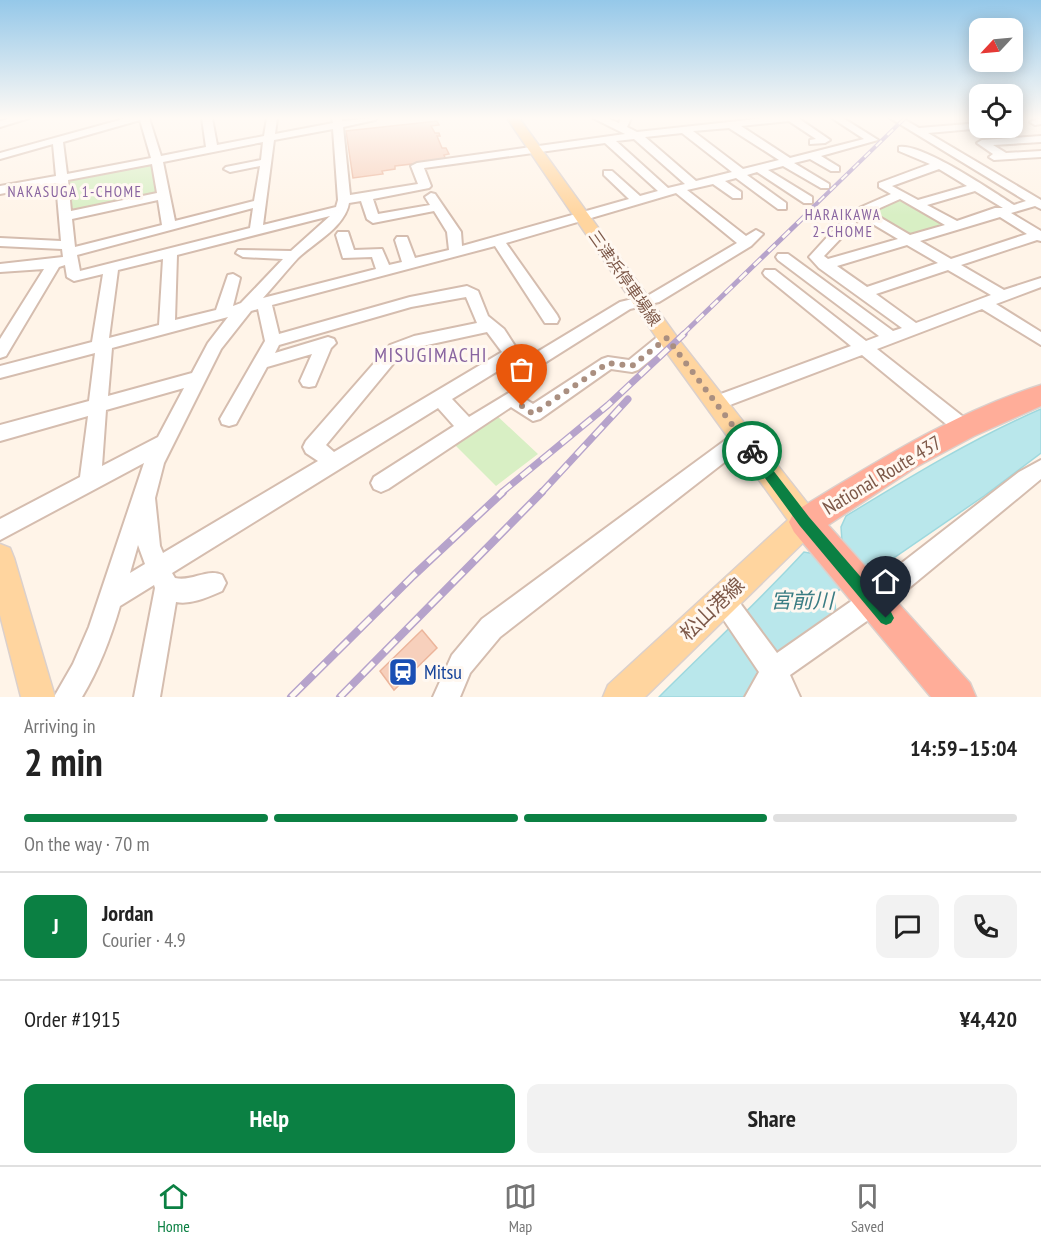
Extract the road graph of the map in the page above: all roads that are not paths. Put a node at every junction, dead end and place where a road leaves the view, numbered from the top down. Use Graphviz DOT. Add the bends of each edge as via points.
graph roads {
  1 [pos="536,150"];
  2 [pos="20,151"];
  3 [pos="59,151"];
  4 [pos="154,151"];
  5 [pos="204,151"];
  6 [pos="266,151"];
  7 [pos="339,151"];
  8 [pos="532,151"];
  9 [pos="621,151"];
  10 [pos="654,151"];
  11 [pos="711,151"];
  12 [pos="769,151"];
  13 [pos="833,151"];
  14 [pos="905,151"];
  15 [pos="907,151"];
  16 [pos="954,151"];
  17 [pos="995,151"];
  18 [pos="1041,154"];
  19 [pos="0,156"];
  20 [pos="812,156"];
  21 [pos="891,156"];
  22 [pos="1004,156"];
  23 [pos="966,158"];
  24 [pos="157,160"];
  25 [pos="265,162"];
  26 [pos="788,163"];
  27 [pos="939,165"];
  28 [pos="230,169"];
  29 [pos="835,169"];
  30 [pos="761,170"];
  31 [pos="608,173"];
  32 [pos="741,174"];
  33 [pos="63,179"];
  34 [pos="716,180"];
  35 [pos="694,185"];
  36 [pos="425,186"];
  37 [pos="825,186"];
  38 [pos="976,187"];
  39 [pos="0,190"];
  40 [pos="672,191"];
  41 [pos="165,195"];
  42 [pos="736,195"];
  43 [pos="900,195"];
  44 [pos="366,196"];
  45 [pos="637,200"];
  46 [pos="808,200"];
  47 [pos="259,203"];
  48 [pos="1038,203"];
  49 [pos="343,204"];
  50 [pos="917,204"];
  51 [pos="782,206"];
  52 [pos="437,207"];
  53 [pos="1005,209"];
  54 [pos="862,212"];
  55 [pos="66,216"];
  56 [pos="583,218"];
  57 [pos="954,225"];
  58 [pos="169,226"];
  59 [pos="256,230"];
  60 [pos="343,235"];
  61 [pos="1040,236"];
  62 [pos="402,240"];
  63 [pos="908,240"];
  64 [pos="498,241"];
  65 [pos="0,242"];
  66 [pos="170,252"];
  67 [pos="456,252"];
  68 [pos="69,253"];
  69 [pos="243,253"];
  70 [pos="294,255"];
  71 [pos="783,257"];
  72 [pos="54,264"];
  73 [pos="410,264"];
  74 [pos="950,264"];
  75 [pos="824,265"];
  76 [pos="111,267"];
  77 [pos="0,268"];
  78 [pos="384,271"];
  79 [pos="770,273"];
  80 [pos="233,278"];
  81 [pos="1041,282"];
  82 [pos="864,293"];
  83 [pos="1004,296"];
  84 [pos="642,301"];
  85 [pos="984,304"];
  86 [pos="256,305"];
  87 [pos="223,313"];
  88 [pos="551,319"];
  89 [pos="488,326"];
  90 [pos="167,328"];
  91 [pos="915,330"];
  92 [pos="667,338"];
  93 [pos="892,338"];
  94 [pos="1041,339"];
  95 [pos="273,341"];
  96 [pos="102,345"];
  97 [pos="864,349"];
  98 [pos="0,352"];
  99 [pos="512,354"];
  100 [pos="261,363"];
  101 [pos="0,372"];
  102 [pos="198,378"];
  103 [pos="309,381"];
  104 [pos="1041,395"];
  105 [pos="439,398"];
  106 [pos="716,403"];
  107 [pos="98,406"];
  108 [pos="229,419"];
  109 [pos="467,427"];
  110 [pos="964,428"];
  111 [pos="0,433"];
  112 [pos="742,438"];
  113 [pos="164,443"];
  114 [pos="332,464"];
  115 [pos="1041,468"];
  116 [pos="90,483"];
  117 [pos="381,483"];
  118 [pos="144,497"];
  119 [pos="810,528"];
  120 [pos="0,530"];
  121 [pos="0,558"];
  122 [pos="162,579"];
  123 [pos="214,584"];
  124 [pos="112,597"];
  125 [pos="870,598"];
  126 [pos="731,609"];
  127 [pos="770,666"];
  128 [pos="38,697"];
  129 [pos="67,697"];
  130 [pos="147,697"];
  131 [pos="446,697"];
  132 [pos="620,697"];
  133 [pos="758,697"];
  134 [pos="787,697"];
  135 [pos="956,697"];
  1 -- 56 [label="main road, 三津浜停車場線"];
  2 -- 19 [label="street"];
  3 -- 33 [label="street"];
  4 -- 24 [label="street"];
  5 -- 24 [label="street"];
  6 -- 25 [label="street"];
  7 -- 49 [label="street"];
  8 -- 36 [label="street" via="417,166"];
  9 -- 40 [label="street"];
  10 -- 35 [label="street"];
  11 -- 32 [label="street"];
  12 -- 26 [label="street"];
  13 -- 20 [label="street"];
  14 -- 21 [label="street"];
  15 -- 27 [label="street"];
  16 -- 23 [label="street"];
  17 -- 22 [label="street"];
  18 -- 22 [label="street"];
  20 -- 26 [label="street"];
  20 -- 29 [label="street"];
  22 -- 23 [label="street"];
  23 -- 48 [label="street"];
  24 -- 33 [label="street"];
  24 -- 41 [label="street"];
  25 -- 28 [label="street"];
  25 -- 47 [label="street"];
  26 -- 30 [label="street"];
  26 -- 37 [label="street"];
  27 -- 38 [label="street"];
  27 -- 43 [label="street" via="884,185"];
  30 -- 32 [label="street"];
  30 -- 46 [label="street"];
  31 -- 45 [label="street"];
  32 -- 34 [label="street"];
  32 -- 51 [label="street"];
  33 -- 39 [label="street"];
  33 -- 55 [label="street"];
  34 -- 35 [label="street"];
  34 -- 42 [label="street"];
  35 -- 40 [label="street"];
  36 -- 44 [label="street"];
  36 -- 52 [label="street"];
  38 -- 50 [label="street"];
  38 -- 53 [label="street"];
  40 -- 45 [label="street"];
  40 -- 84 [label="street" via="751,239 654,299"];
  41 -- 55 [label="street"];
  41 -- 58 [label="street"];
  43 -- 50 [label="street"];
  43 -- 54 [label="street"];
  44 -- 49 [label="street"];
  44 -- 52 [label="street" via="373,219"];
  45 -- 56 [label="street"];
  47 -- 58 [label="street"];
  47 -- 59 [label="street"];
  48 -- 53 [label="street"];
  49 -- 59 [label="street"];
  49 -- 70 [label="street" via="332,222"];
  50 -- 57 [label="street"];
  52 -- 67 [label="street" via="454,232"];
  53 -- 57 [label="street"];
  53 -- 61 [label="street"];
  54 -- 63 [label="street"];
  54 -- 75 [label="street" via="854,215 817,255"];
  55 -- 68 [label="street"];
  56 -- 64 [label="street"];
  56 -- 84 [label="main road, 三津浜停車場線"];
  57 -- 63 [label="street"];
  58 -- 68 [label="street"];
  59 -- 66 [label="street"];
  60 -- 78 [label="street" via="348,255 377,252"];
  61 -- 74 [label="street"];
  62 -- 73 [label="street"];
  63 -- 74 [label="street"];
  63 -- 75 [label="street"];
  64 -- 67 [label="street"];
  64 -- 88 [label="street"];
  65 -- 68 [label="street"];
  66 -- 76 [label="street"];
  66 -- 90 [label="street"];
  67 -- 73 [label="street"];
  68 -- 72 [label="street"];
  68 -- 76 [label="street" via="74,277"];
  69 -- 70 [label="street"];
  70 -- 86 [label="street"];
  71 -- 93 [label="street"];
  72 -- 77 [label="street"];
  72 -- 98 [label="street"];
  73 -- 78 [label="street"];
  74 -- 82 [label="street"];
  74 -- 83 [label="street"];
  75 -- 82 [label="street"];
  76 -- 96 [label="street"];
  78 -- 86 [label="street"];
  79 -- 97 [label="street"];
  80 -- 87 [label="street"];
  81 -- 83 [label="street"];
  82 -- 91 [label="street"];
  83 -- 85 [label="street"];
  84 -- 92 [label="main road, 三津浜停車場線"];
  84 -- 99 [label="street" via="625,305 521,369"];
  85 -- 91 [label="street"];
  85 -- 94 [label="street"];
  86 -- 87 [label="street"];
  86 -- 95 [label="street"];
  86 -- 102 [label="street" via="229,326"];
  87 -- 90 [label="street"];
  89 -- 95 [label="street" via="476,308 473,294 467,291 410,302"];
  89 -- 99 [label="street" via="498,333"];
  89 -- 114 [label="street" via="414,342 396,350 313,447"];
  90 -- 96 [label="street"];
  91 -- 93 [label="street"];
  92 -- 106 [label="main road, 三津浜停車場線"];
  92 -- 109 [label="street" via="632,366 608,363 533,414 512,398"];
  93 -- 97 [label="street"];
  95 -- 100 [label="street"];
  96 -- 101 [label="street"];
  96 -- 107 [label="street"];
  97 -- 106 [label="street"];
  97 -- 110 [label="street"];
  99 -- 105 [label="street"];
  100 -- 103 [label="street" via="326,344"];
  100 -- 108 [label="street"];
  102 -- 107 [label="street"];
  102 -- 113 [label="street"];
  104 -- 110 [label="highway, National Route 437"];
  105 -- 109 [label="street"];
  105 -- 114 [label="street"];
  106 -- 112 [label="main road, 三津浜停車場線"];
  107 -- 111 [label="street"];
  107 -- 116 [label="street"];
  109 -- 117 [label="street"];
  110 -- 119 [label="highway, National Route 437" via="906,459"];
  112 -- 119 [label="main road, 三津浜停車場線"];
  112 -- 131 [label="street" via="491,628 461,664"];
  113 -- 116 [label="street"];
  113 -- 118 [label="street"];
  114 -- 122 [label="street"];
  115 -- 125 [label="street"];
  116 -- 120 [label="street"];
  118 -- 122 [label="street" via="150,546"];
  118 -- 124 [label="street"];
  119 -- 125 [label="highway, National Route 437"];
  119 -- 126 [label="main road, 松山港線"];
  121 -- 128 [label="main road"];
  122 -- 123 [label="street" via="185,592"];
  122 -- 124 [label="street"];
  122 -- 130 [label="street"];
  124 -- 129 [label="street" via="87,662"];
  125 -- 127 [label="street"];
  125 -- 135 [label="highway, National Route 437"];
  126 -- 127 [label="street"];
  126 -- 132 [label="main road, 松山港線"];
  127 -- 133 [label="street"];
  127 -- 134 [label="street"];
}
